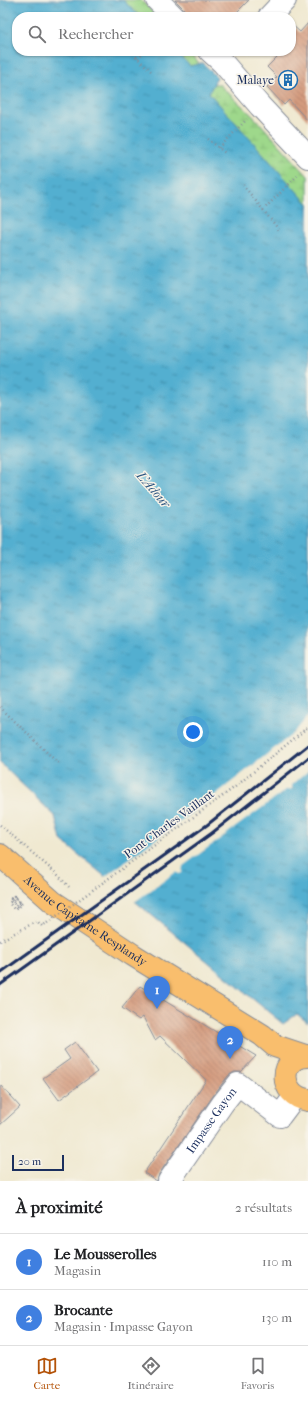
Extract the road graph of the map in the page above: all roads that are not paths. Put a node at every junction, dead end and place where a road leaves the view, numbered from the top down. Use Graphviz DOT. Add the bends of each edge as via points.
graph roads {
  1 [pos="157,0"];
  2 [pos="285,0"];
  3 [pos="169,12"];
  4 [pos="273,12"];
  5 [pos="224,56"];
  6 [pos="305,164"];
  7 [pos="0,855"];
  8 [pos="275,1046"];
  9 [pos="307,1056"];
  10 [pos="286,1074"];
  11 [pos="301,1098"];
  12 [pos="169,1181"];
  1 -- 3 [label="street"];
  2 -- 4 [label="street"];
  5 -- 6 [label="street"];
  7 -- 8 [label="main road, Avenue Capitaine Resplandy" via="59,906 262,1035"];
  8 -- 9 [label="main road, Avenue Capitaine Resplandy"];
  8 -- 10 [label="main road, Avenue Capitaine Resplandy"];
  9 -- 10 [label="main road" via="292,1061"];
  10 -- 11 [label="main road, Avenue Capitaine Resplandy" via="287,1086"];
  11 -- 12 [label="street, Impasse Gayon" via="280,1116 238,1084"];
}
